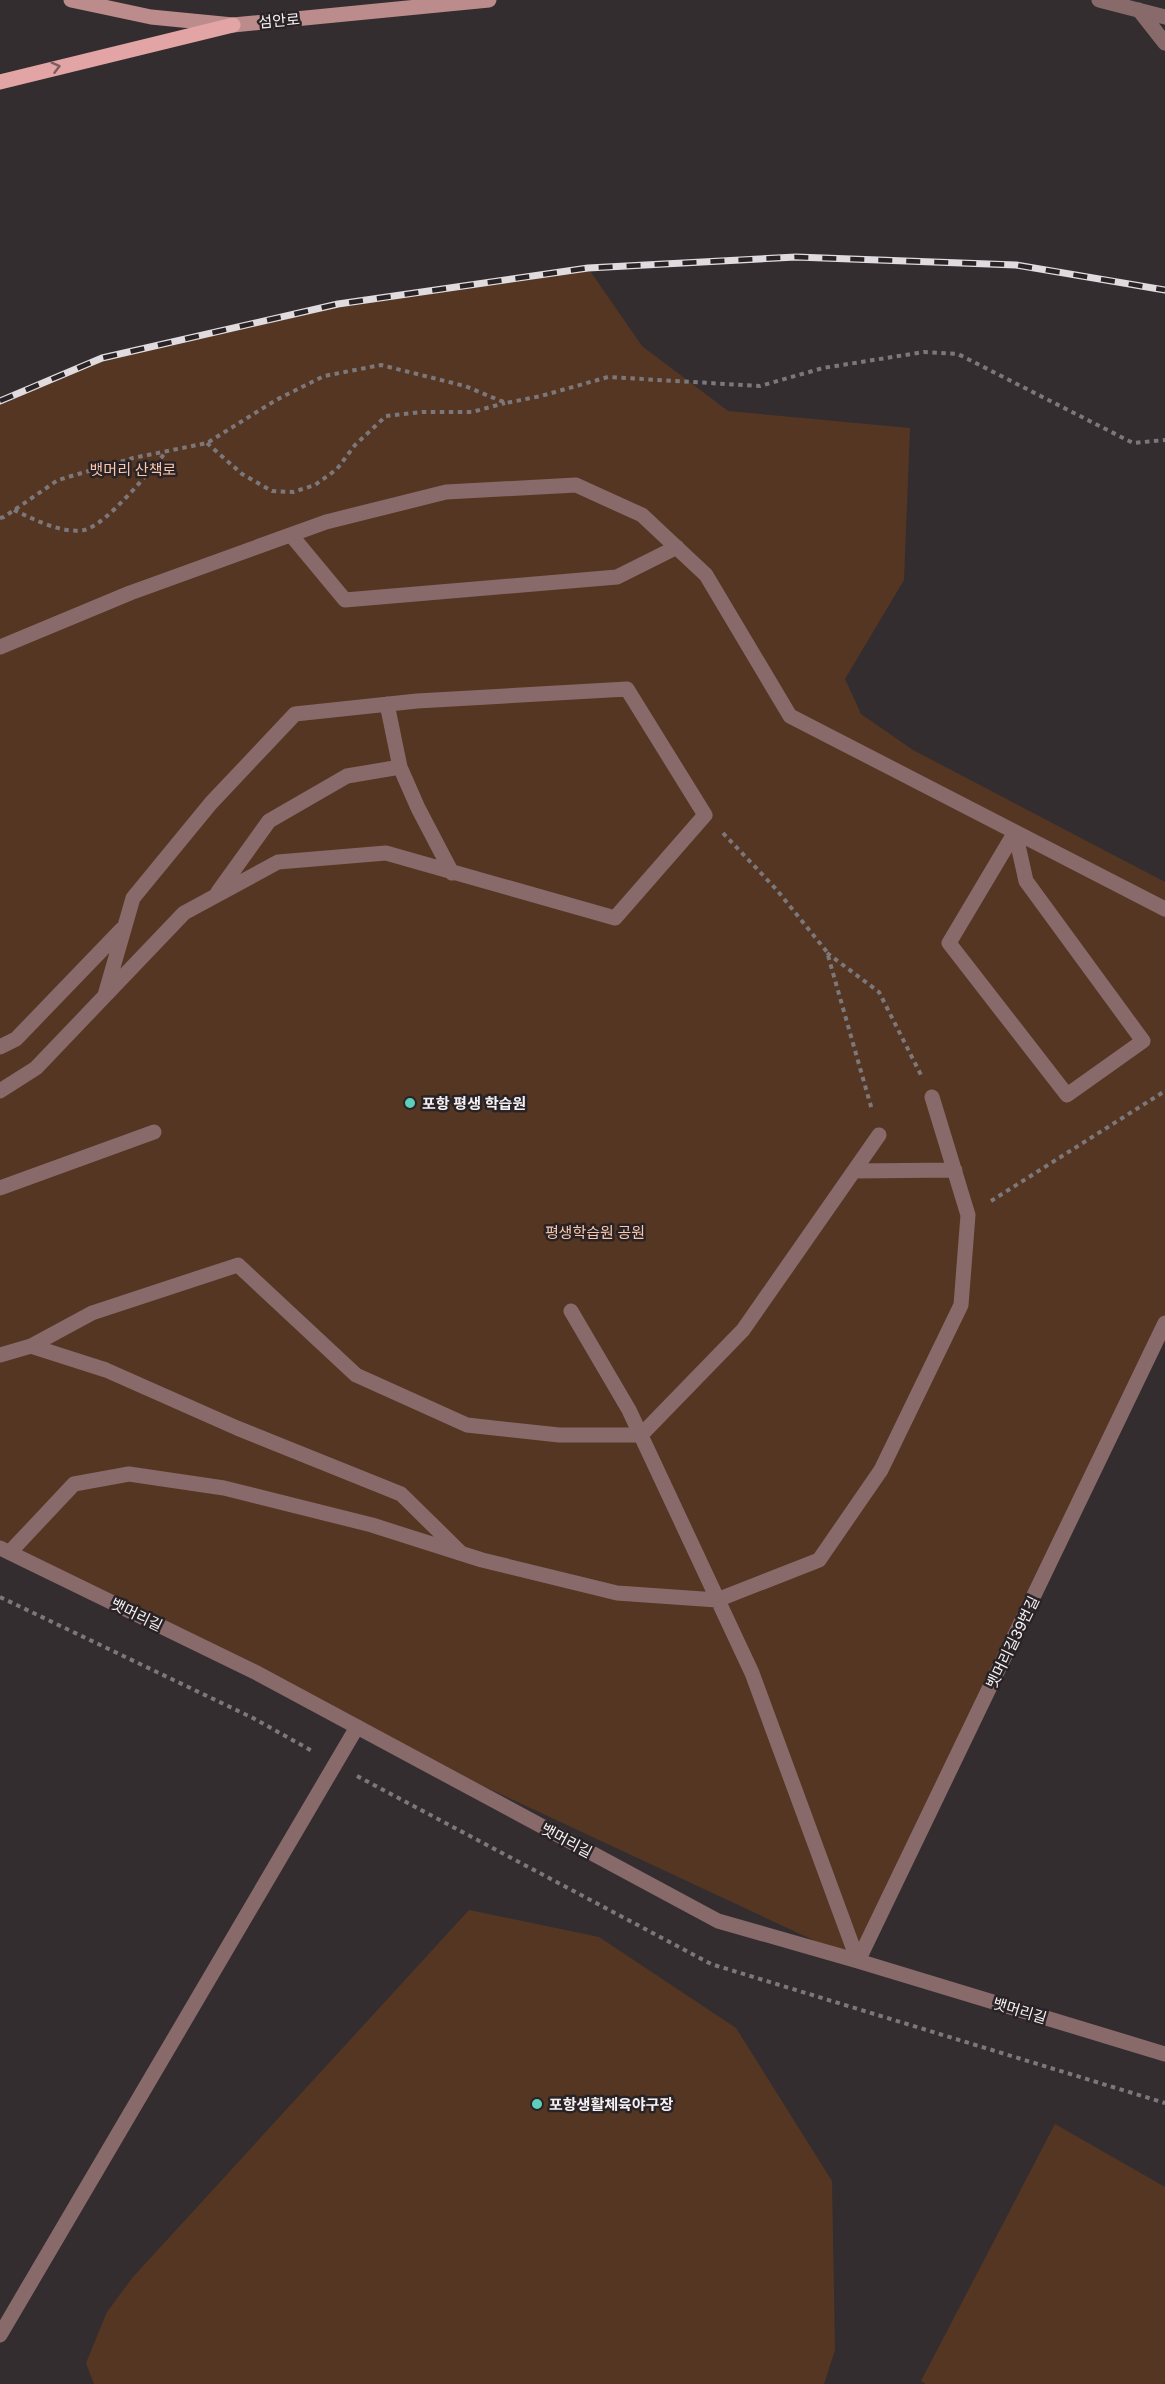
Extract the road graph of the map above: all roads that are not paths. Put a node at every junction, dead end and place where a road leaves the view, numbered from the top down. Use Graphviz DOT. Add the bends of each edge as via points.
graph roads {
  1 [pos="71,0"];
  2 [pos="489,0"];
  3 [pos="1099,0"];
  4 [pos="1139,10"];
  5 [pos="1165,17"];
  6 [pos="233,25"];
  7 [pos="1165,44"];
  8 [pos="0,82"];
  9 [pos="291,535"];
  10 [pos="677,547"];
  11 [pos="0,647"];
  12 [pos="387,704"];
  13 [pos="400,766"];
  14 [pos="1014,832"];
  15 [pos="452,873"];
  16 [pos="217,895"];
  17 [pos="1165,909"];
  18 [pos="124,927"];
  19 [pos="105,994"];
  20 [pos="0,1047"];
  21 [pos="0,1091"];
  22 [pos="933,1097"];
  23 [pos="153,1132"];
  24 [pos="879,1135"];
  25 [pos="955,1170"];
  26 [pos="855,1171"];
  27 [pos="0,1188"];
  28 [pos="571,1311"];
  29 [pos="1165,1323"];
  30 [pos="31,1347"];
  31 [pos="0,1355"];
  32 [pos="641,1435"];
  33 [pos="5,1550"];
  34 [pos="462,1554"];
  35 [pos="717,1600"];
  36 [pos="357,1727"];
  37 [pos="858,1961"];
  38 [pos="1165,2054"];
  39 [pos="0,2335"];
  1 -- 6 [label="main road, 섬안로" via="151,17"];
  2 -- 6 [label="main road, 섬안로"];
  3 -- 4 [label="street"];
  4 -- 5 [label="street"];
  4 -- 7 [label="street"];
  8 -- 6 [label="main road, one-way"];
  9 -- 10 [label="street" via="326,522 446,492 576,485 642,515"];
  9 -- 10 [label="street" via="345,600 616,577"];
  9 -- 11 [label="street" via="130,592"];
  10 -- 14 [label="street" via="706,575 790,716"];
  12 -- 13 [label="street"];
  12 -- 15 [label="street" via="627,689 705,815 615,918"];
  12 -- 18 [label="street" via="295,714 211,803 133,898"];
  13 -- 15 [label="street"];
  13 -- 16 [label="street" via="347,776 269,821"];
  14 -- 14 [label="street" via="949,943 1067,1095 1143,1041 1026,881"];
  14 -- 17 [label="street"];
  15 -- 16 [label="street" via="386,854 278,862"];
  16 -- 19 [label="street" via="184,913"];
  18 -- 19 [label="street"];
  18 -- 20 [label="street" via="16,1039"];
  19 -- 21 [label="street" via="36,1068"];
  22 -- 25 [label="street"];
  23 -- 27 [label="street"];
  24 -- 26 [label="street"];
  25 -- 26 [label="street"];
  25 -- 35 [label="street" via="968,1215 961,1305 881,1470 819,1560"];
  26 -- 32 [label="street" via="743,1330"];
  28 -- 32 [label="street"];
  29 -- 37 [label="street, 뱃머리길39번길"];
  30 -- 31 [label="street"];
  30 -- 32 [label="street" via="92,1313 238,1265 357,1375 467,1425 559,1435"];
  30 -- 34 [label="street" via="106,1370 401,1494"];
  32 -- 35 [label="street"];
  33 -- 34 [label="street" via="74,1484 129,1474 236,1491 372,1525"];
  33 -- 36 [label="street, 뱃머리길" via="257,1673"];
  34 -- 35 [label="street" via="617,1593"];
  35 -- 37 [label="street" via="752,1673"];
  36 -- 37 [label="street, 뱃머리길" via="718,1921"];
  36 -- 39 [label="street"];
  37 -- 38 [label="street, 뱃머리길"];
}
